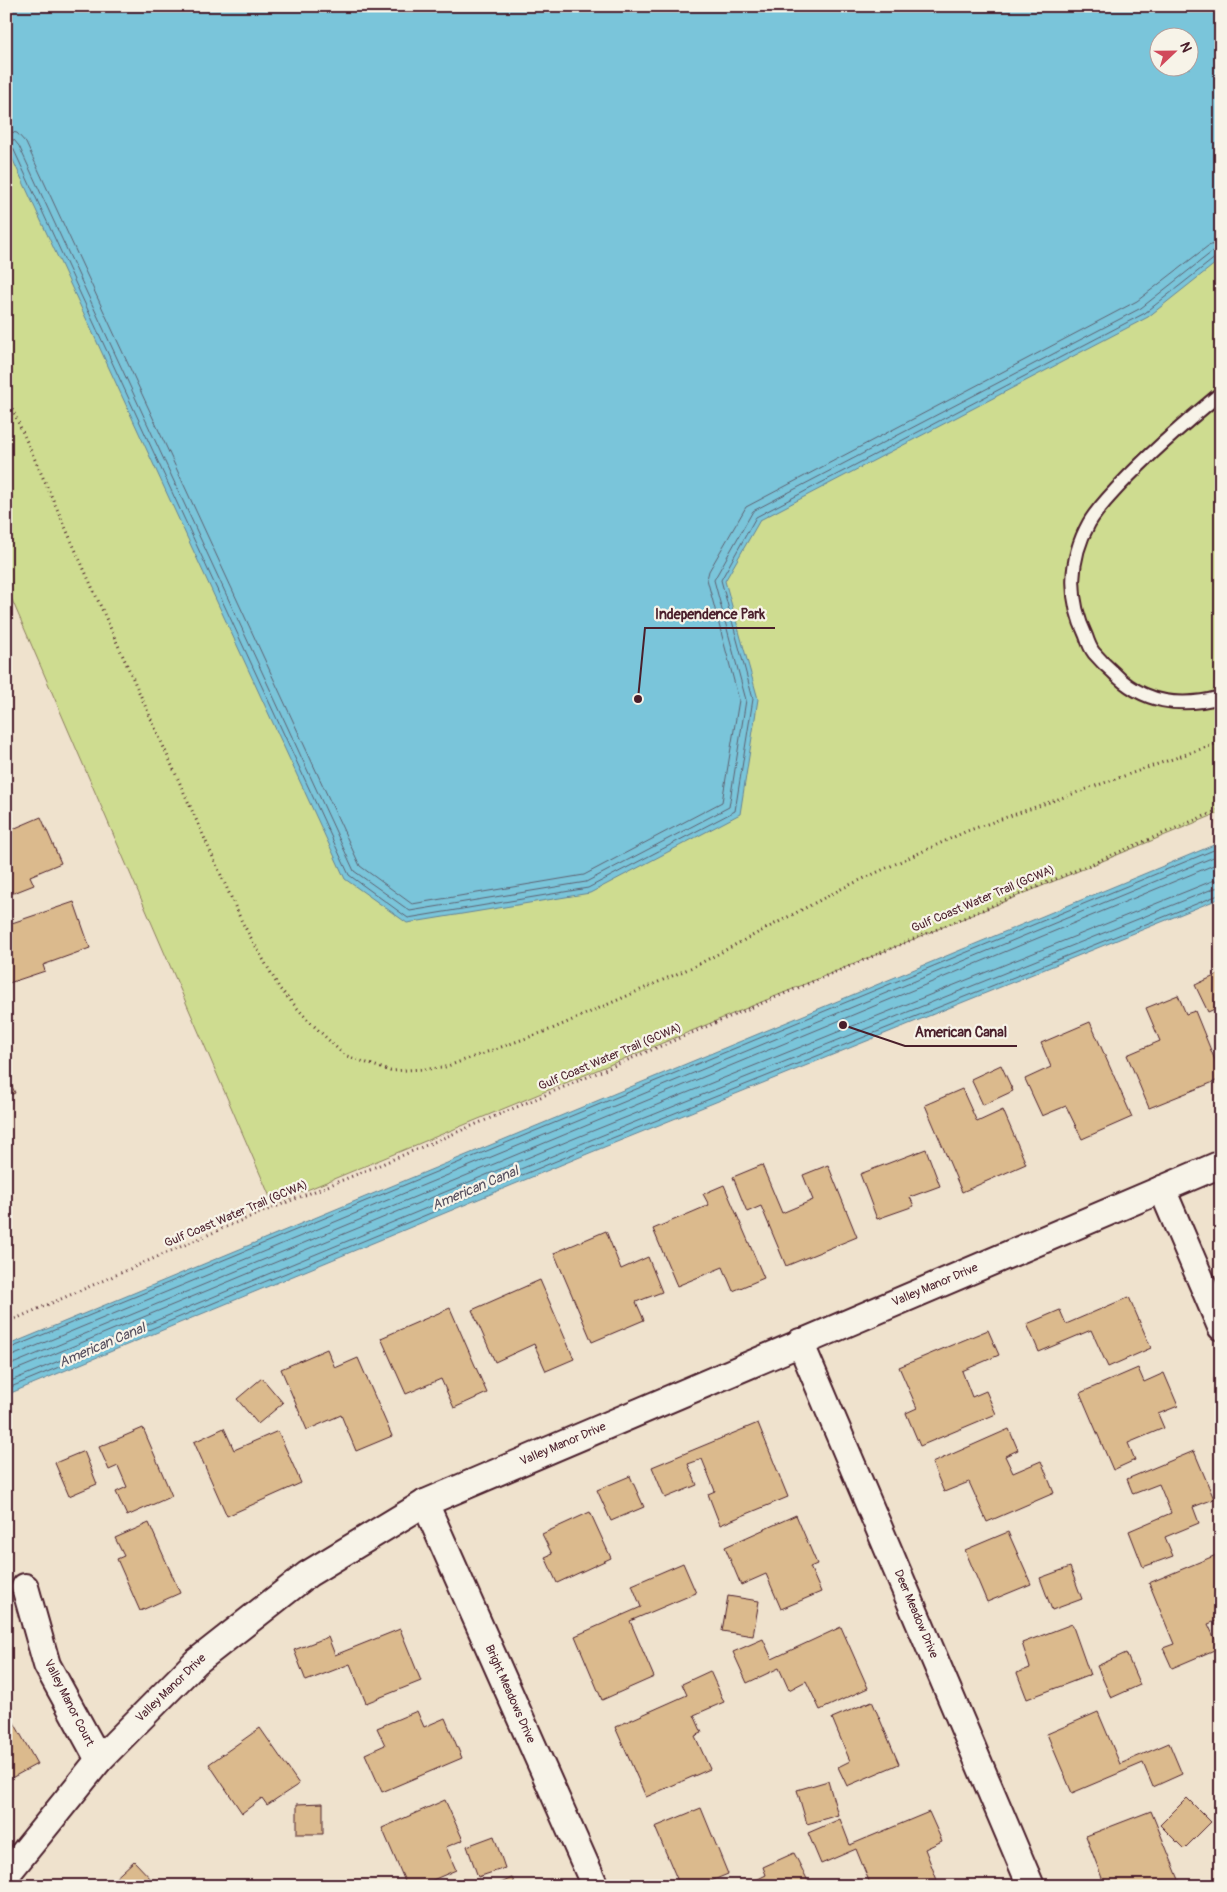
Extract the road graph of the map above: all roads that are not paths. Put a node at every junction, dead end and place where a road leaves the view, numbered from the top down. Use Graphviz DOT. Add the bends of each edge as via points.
graph roads {
  1 [pos="1221,393"];
  2 [pos="1221,697"];
  3 [pos="1221,1164"];
  4 [pos="1162,1189"];
  5 [pos="1221,1327"];
  6 [pos="800,1342"];
  7 [pos="425,1503"];
  8 [pos="26,1587"];
  9 [pos="99,1760"];
  10 [pos="6,1875"];
  11 [pos="595,1886"];
  12 [pos="1031,1886"];
  1 -- 2 [label="lane" via="1140,464 1101,506 1080,544 1074,563 1073,585 1075,607 1093,652 1125,685 1144,696 1184,704"];
  3 -- 4 [label="street, Valley Manor Drive"];
  4 -- 5 [label="street"];
  4 -- 6 [label="street, Valley Manor Drive"];
  6 -- 7 [label="street, Valley Manor Drive"];
  6 -- 12 [label="street, Deer Meadow Drive"];
  7 -- 9 [label="street, Valley Manor Drive" via="308,1574 196,1662"];
  7 -- 11 [label="street, Bright Meadows Drive"];
  8 -- 9 [label="street, Valley Manor Court" via="47,1665"];
  9 -- 10 [label="street, Valley Manor Drive"];
}
